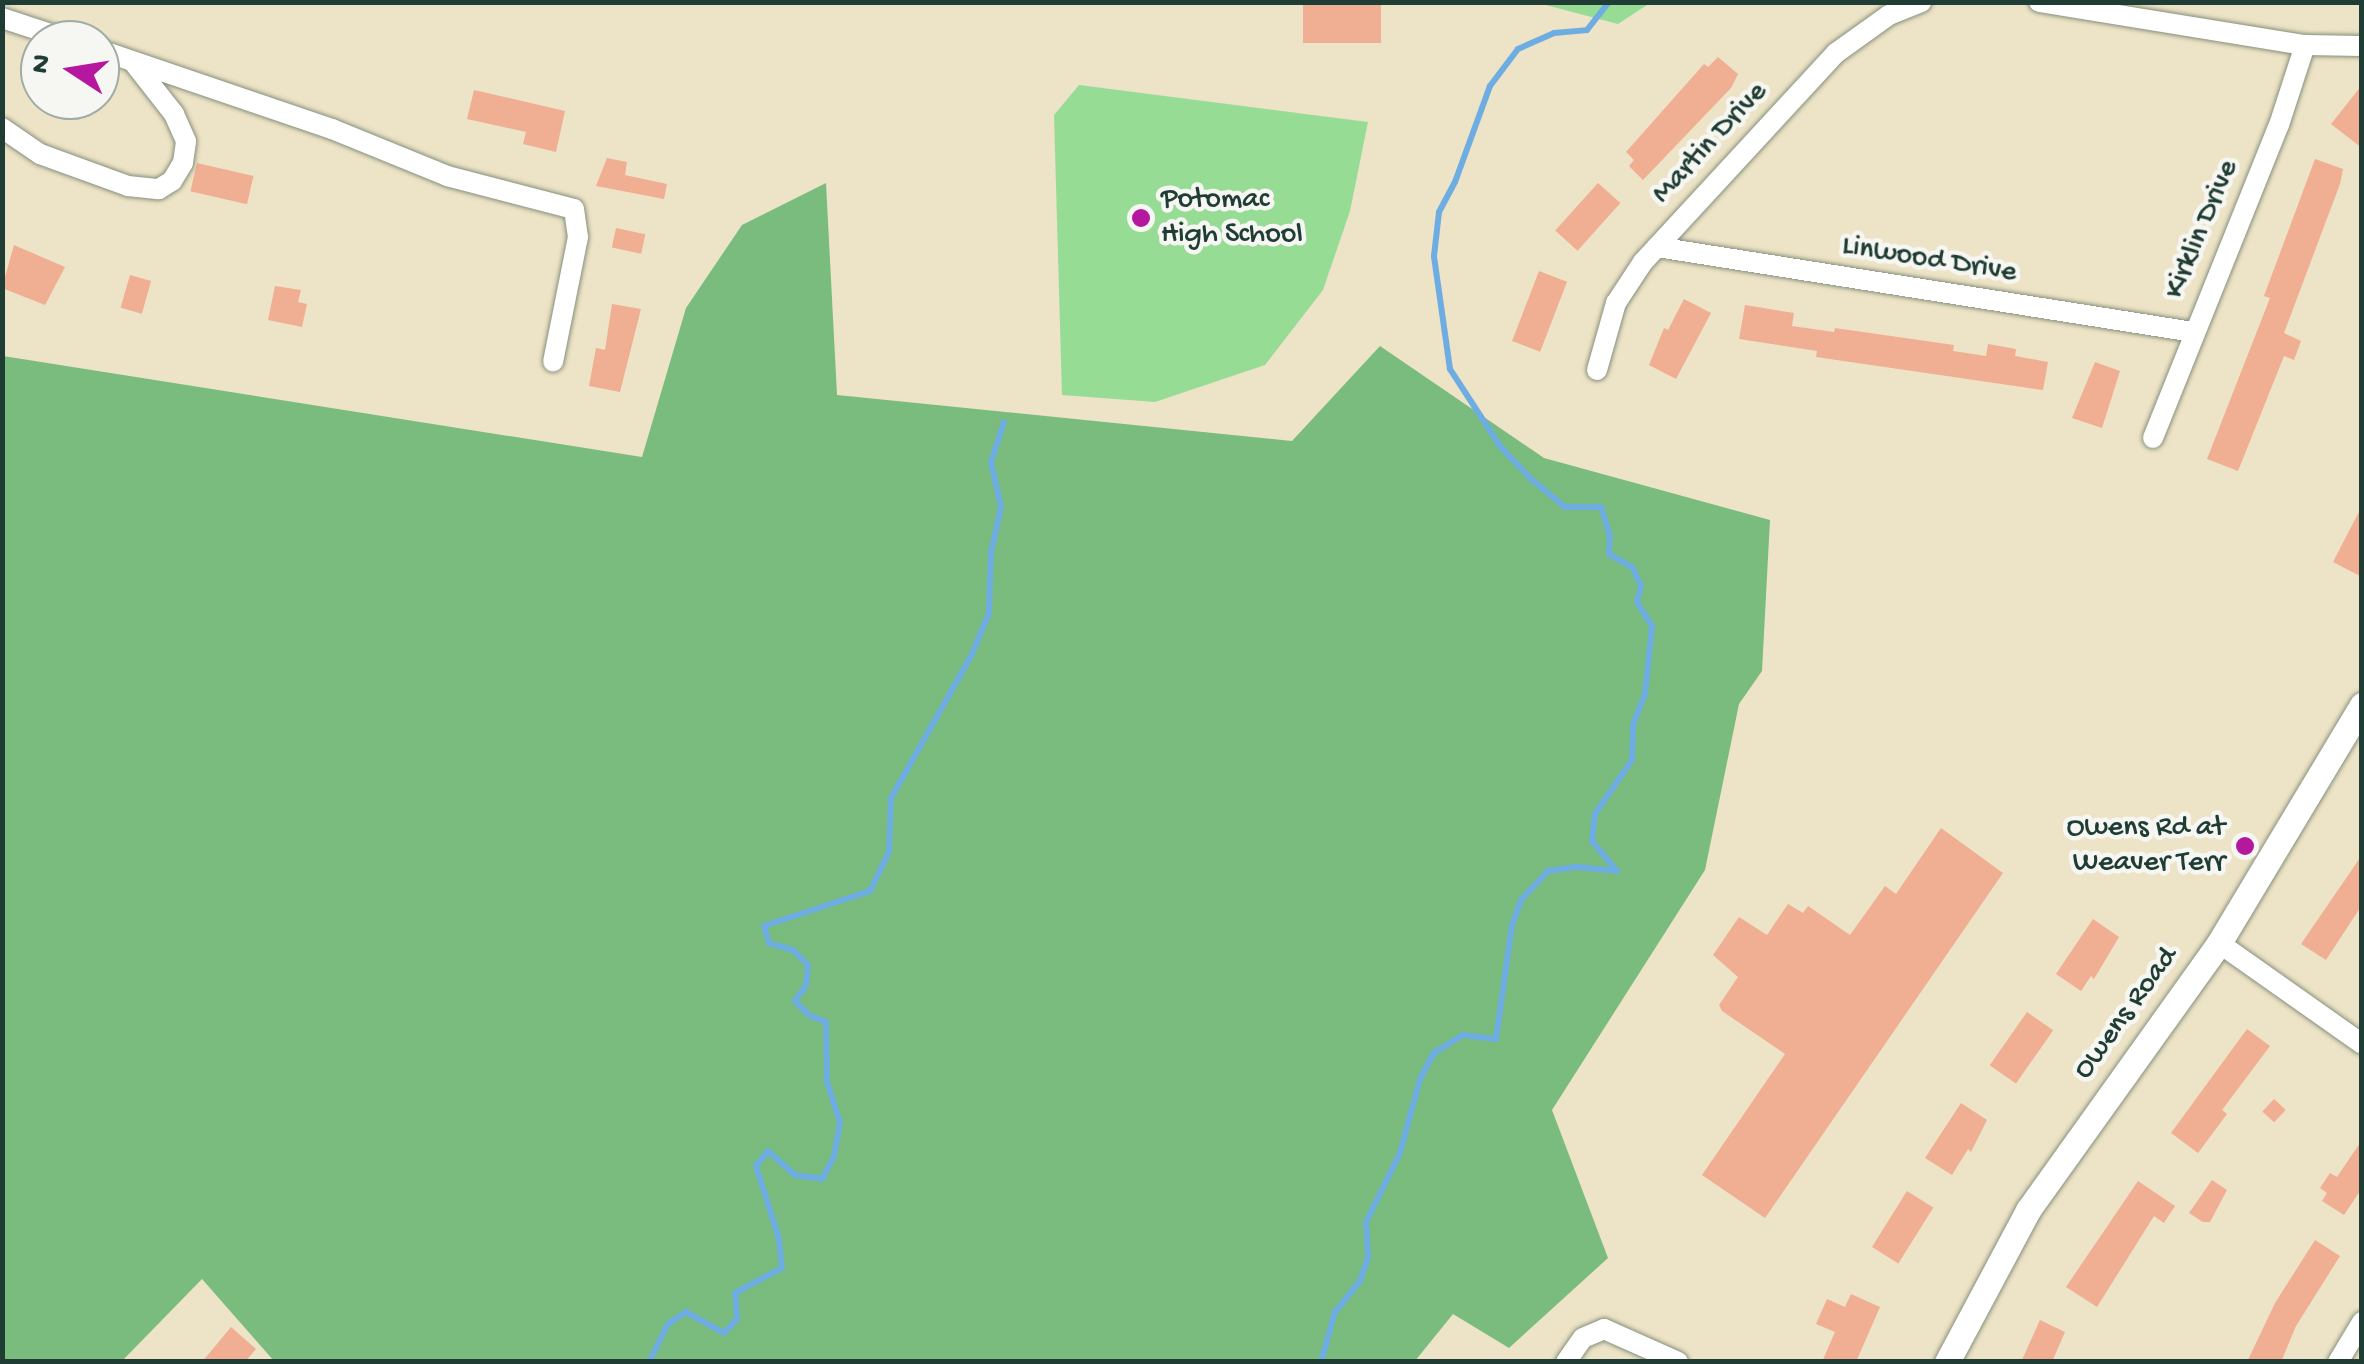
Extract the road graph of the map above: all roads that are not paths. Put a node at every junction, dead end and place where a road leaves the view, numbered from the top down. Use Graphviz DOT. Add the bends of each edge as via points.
graph roads {
  1 [pos="1922,2"];
  2 [pos="2039,2"];
  3 [pos="2304,44"];
  4 [pos="2362,46"];
  5 [pos="120,57"];
  6 [pos="132,61"];
  7 [pos="2,128"];
  8 [pos="1657,247"];
  9 [pos="2192,332"];
  10 [pos="553,362"];
  11 [pos="1597,370"];
  12 [pos="2154,438"];
  13 [pos="2362,705"];
  14 [pos="2218,942"];
  15 [pos="2362,1044"];
  16 [pos="2362,1322"];
  17 [pos="1566,1362"];
  18 [pos="1678,1362"];
  19 [pos="1948,1362"];
  20 [pos="2338,1362"];
  1 -- 8 [label="street, Martin Drive" via="1889,14 1836,53"];
  2 -- 3 [label="street"];
  3 -- 4 [label="street"];
  3 -- 9 [label="street, Kirklin Drive" via="2279,125"];
  5 -- 6 [label="street"];
  6 -- 7 [label="street" via="174,114 186,141 172,182 128,186 40,154"];
  6 -- 10 [label="street" via="447,176 574,209 578,237"];
  8 -- 9 [label="street, Linwood Drive"];
  8 -- 11 [label="street, Martin Drive" via="1616,303"];
  9 -- 12 [label="street, Kirklin Drive"];
  13 -- 14 [label="street, Owens Road"];
  14 -- 15 [label="street"];
  14 -- 19 [label="street, Owens Road" via="2028,1210"];
  16 -- 20 [label="street"];
  17 -- 18 [label="street" via="1583,1338 1604,1329"];
}
